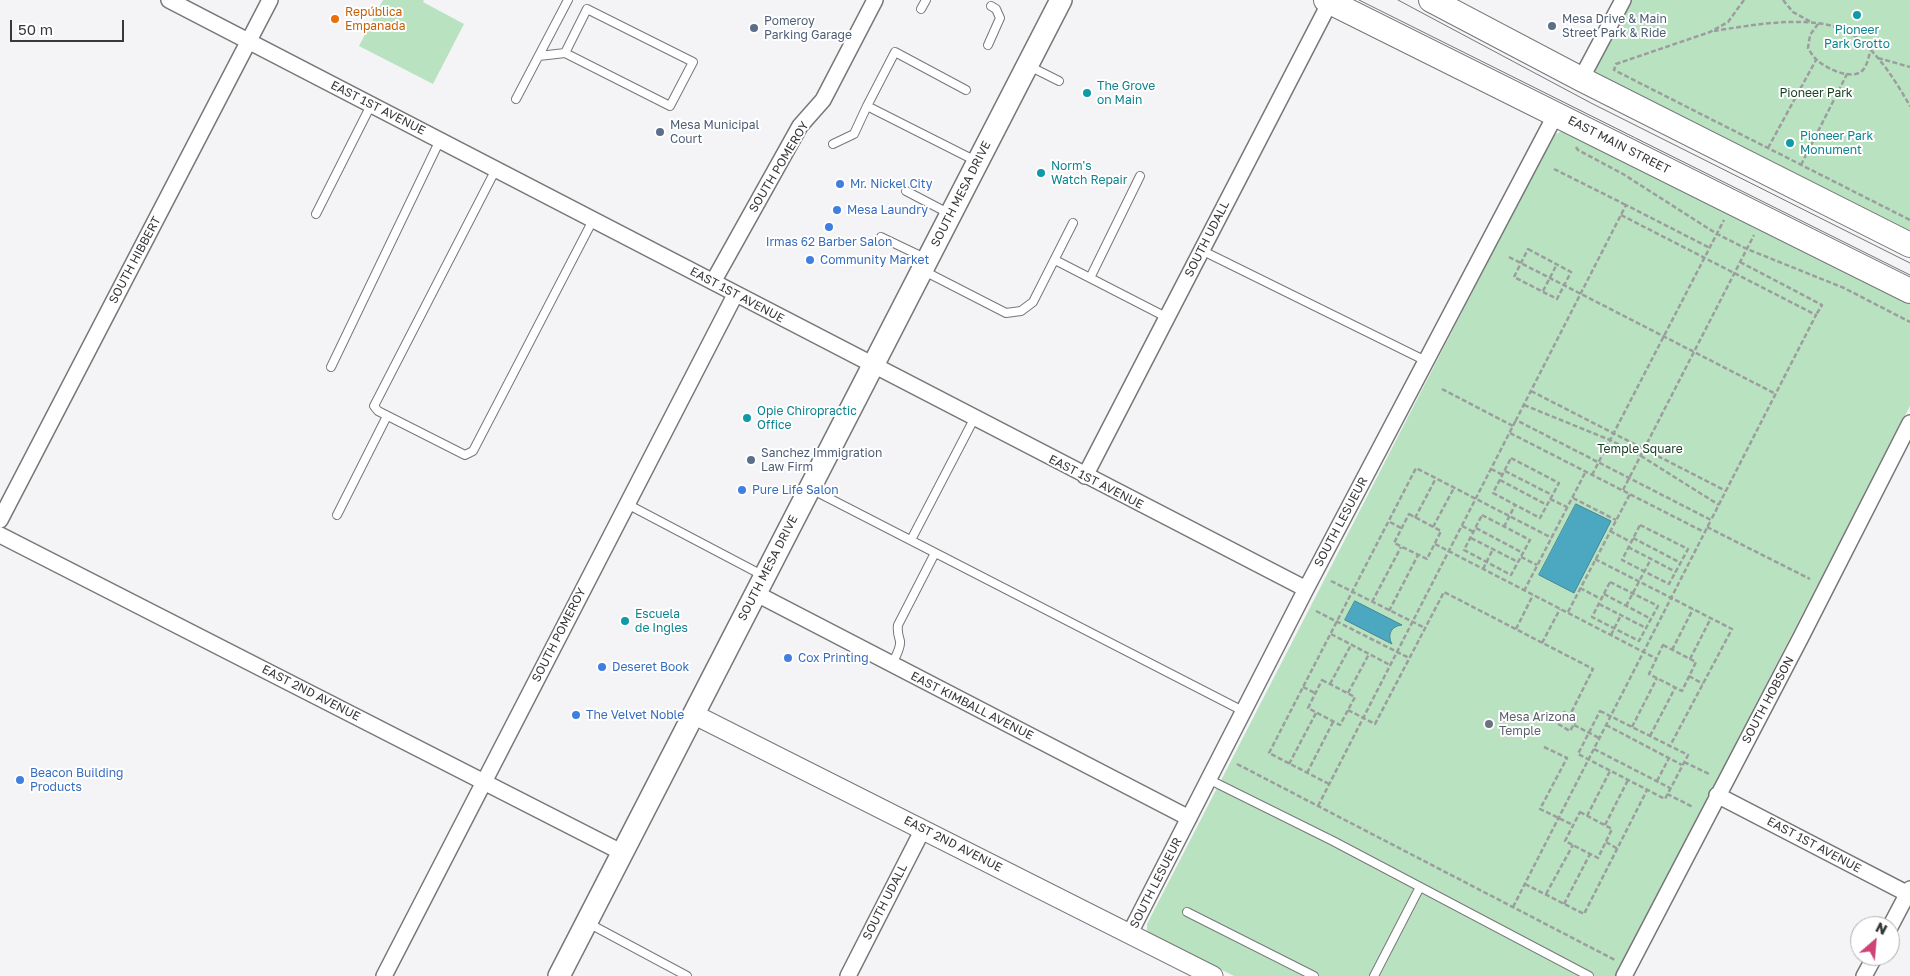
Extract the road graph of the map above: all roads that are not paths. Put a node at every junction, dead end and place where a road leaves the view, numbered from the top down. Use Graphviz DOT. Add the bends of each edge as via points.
graph roads {
  1 [pos="169,0"];
  2 [pos="270,0"];
  3 [pos="568,0"];
  4 [pos="876,0"];
  5 [pos="926,0"];
  6 [pos="1061,0"];
  7 [pos="1431,0"];
  8 [pos="1623,0"];
  9 [pos="1328,1"];
  10 [pos="991,6"];
  11 [pos="921,9"];
  12 [pos="249,42"];
  13 [pos="988,45"];
  14 [pos="565,53"];
  15 [pos="539,56"];
  16 [pos="1028,65"];
  17 [pos="1581,79"];
  18 [pos="1059,81"];
  19 [pos="966,90"];
  20 [pos="516,99"];
  21 [pos="371,105"];
  22 [pos="867,106"];
  23 [pos="1556,114"];
  24 [pos="440,140"];
  25 [pos="833,144"];
  26 [pos="978,162"];
  27 [pos="496,169"];
  28 [pos="1140,176"];
  29 [pos="906,191"];
  30 [pos="316,214"];
  31 [pos="950,214"];
  32 [pos="593,220"];
  33 [pos="1073,223"];
  34 [pos="881,237"];
  35 [pos="1910,245"];
  36 [pos="1201,250"];
  37 [pos="1055,260"];
  38 [pos="925,264"];
  39 [pos="1090,278"];
  40 [pos="713,282"];
  41 [pos="1910,291"];
  42 [pos="735,294"];
  43 [pos="1166,317"];
  44 [pos="1426,361"];
  45 [pos="872,366"];
  46 [pos="331,367"];
  47 [pos="387,416"];
  48 [pos="974,419"];
  49 [pos="1910,423"];
  50 [pos="1085,476"];
  51 [pos="809,488"];
  52 [pos="627,504"];
  53 [pos="337,515"];
  54 [pos="0,520"];
  55 [pos="0,535"];
  56 [pos="910,540"];
  57 [pos="935,553"];
  58 [pos="760,585"];
  59 [pos="1306,589"];
  60 [pos="892,664"];
  61 [pos="1243,711"];
  62 [pos="693,714"];
  63 [pos="1208,779"];
  64 [pos="484,782"];
  65 [pos="1717,795"];
  66 [pos="1189,818"];
  67 [pos="923,829"];
  68 [pos="621,852"];
  69 [pos="1420,887"];
  70 [pos="1909,892"];
  71 [pos="1188,912"];
  72 [pos="1896,916"];
  73 [pos="586,922"];
  74 [pos="1130,933"];
  75 [pos="384,976"];
  76 [pos="559,976"];
  77 [pos="687,976"];
  78 [pos="848,976"];
  79 [pos="1213,976"];
  80 [pos="1314,976"];
  81 [pos="1374,976"];
  82 [pos="1589,976"];
  83 [pos="1624,976"];
  1 -- 12 [label="street, EAST 1ST AVENUE"];
  2 -- 12 [label="street, SOUTH HIBBERT"];
  3 -- 15 [label="lane"];
  4 -- 40 [label="street, SOUTH POMEROY" via="823,100 800,126"];
  5 -- 11 [label="lane"];
  6 -- 16 [label="main road, SOUTH MESA DRIVE"];
  7 -- 17 [label="main road"];
  8 -- 17 [label="street"];
  9 -- 23 [label="main road, EAST MAIN STREET"];
  9 -- 36 [label="street, SOUTH UDALL"];
  10 -- 13 [label="lane" via="1000,18"];
  12 -- 21 [label="street, EAST 1ST AVENUE"];
  12 -- 54 [label="street, SOUTH HIBBERT"];
  14 -- 14 [label="lane" via="670,106 693,62 587,9"];
  14 -- 15 [label="lane"];
  15 -- 20 [label="lane"];
  16 -- 18 [label="lane"];
  16 -- 26 [label="main road, SOUTH MESA DRIVE"];
  17 -- 35 [label="main road"];
  19 -- 22 [label="lane" via="895,52"];
  21 -- 24 [label="street, EAST 1ST AVENUE"];
  21 -- 30 [label="lane"];
  22 -- 25 [label="lane" via="854,134"];
  22 -- 26 [label="lane"];
  23 -- 41 [label="main road, EAST MAIN STREET"];
  23 -- 44 [label="street, SOUTH LESUEUR"];
  24 -- 27 [label="street, EAST 1ST AVENUE"];
  24 -- 46 [label="lane"];
  26 -- 31 [label="main road, SOUTH MESA DRIVE"];
  27 -- 32 [label="street, EAST 1ST AVENUE"];
  27 -- 47 [label="lane" via="374,406"];
  28 -- 39 [label="lane"];
  29 -- 31 [label="lane"];
  31 -- 38 [label="main road, SOUTH MESA DRIVE"];
  32 -- 40 [label="street, EAST 1ST AVENUE"];
  32 -- 47 [label="lane" via="473,451 465,455"];
  33 -- 37 [label="lane"];
  34 -- 38 [label="lane"];
  36 -- 43 [label="street, SOUTH UDALL"];
  36 -- 44 [label="lane"];
  37 -- 38 [label="lane" via="1033,302 1021,311 1006,313"];
  37 -- 39 [label="lane"];
  38 -- 45 [label="main road, SOUTH MESA DRIVE"];
  39 -- 43 [label="lane"];
  40 -- 42 [label="street, EAST 1ST AVENUE"];
  42 -- 45 [label="street, EAST 1ST AVENUE"];
  42 -- 52 [label="street, SOUTH POMEROY"];
  43 -- 50 [label="street, SOUTH UDALL"];
  44 -- 59 [label="street, SOUTH LESUEUR"];
  45 -- 48 [label="street, EAST 1ST AVENUE"];
  45 -- 51 [label="main road, SOUTH MESA DRIVE"];
  47 -- 53 [label="lane"];
  48 -- 50 [label="street, EAST 1ST AVENUE"];
  48 -- 56 [label="lane"];
  49 -- 65 [label="street, SOUTH HOBSON"];
  50 -- 59 [label="street, EAST 1ST AVENUE"];
  51 -- 56 [label="lane"];
  51 -- 58 [label="main road, SOUTH MESA DRIVE"];
  52 -- 58 [label="lane"];
  52 -- 64 [label="street, SOUTH POMEROY"];
  55 -- 64 [label="street, EAST 2ND AVENUE"];
  56 -- 57 [label="lane"];
  57 -- 60 [label="lane" via="898,625 896,633 900,649"];
  57 -- 61 [label="lane"];
  58 -- 60 [label="street, EAST KIMBALL AVENUE"];
  58 -- 62 [label="main road, SOUTH MESA DRIVE"];
  59 -- 61 [label="street, SOUTH LESUEUR"];
  60 -- 66 [label="street, EAST KIMBALL AVENUE"];
  61 -- 63 [label="street, SOUTH LESUEUR"];
  62 -- 67 [label="street, EAST 2ND AVENUE"];
  62 -- 68 [label="main road, SOUTH MESA DRIVE"];
  63 -- 66 [label="street, SOUTH LESUEUR"];
  63 -- 69 [label="lane"];
  64 -- 68 [label="street, EAST 2ND AVENUE"];
  64 -- 75 [label="street, SOUTH POMEROY"];
  65 -- 70 [label="street, EAST 1ST AVENUE"];
  65 -- 83 [label="street, SOUTH HOBSON"];
  66 -- 74 [label="street, SOUTH LESUEUR"];
  67 -- 74 [label="street, EAST 2ND AVENUE"];
  67 -- 78 [label="street, SOUTH UDALL"];
  68 -- 73 [label="main road, SOUTH MESA DRIVE"];
  69 -- 81 [label="lane"];
  69 -- 82 [label="lane"];
  70 -- 72 [label="street"];
  71 -- 80 [label="lane"];
  73 -- 76 [label="main road, SOUTH MESA DRIVE"];
  73 -- 77 [label="lane"];
  74 -- 79 [label="street, EAST 2ND AVENUE"];
}
